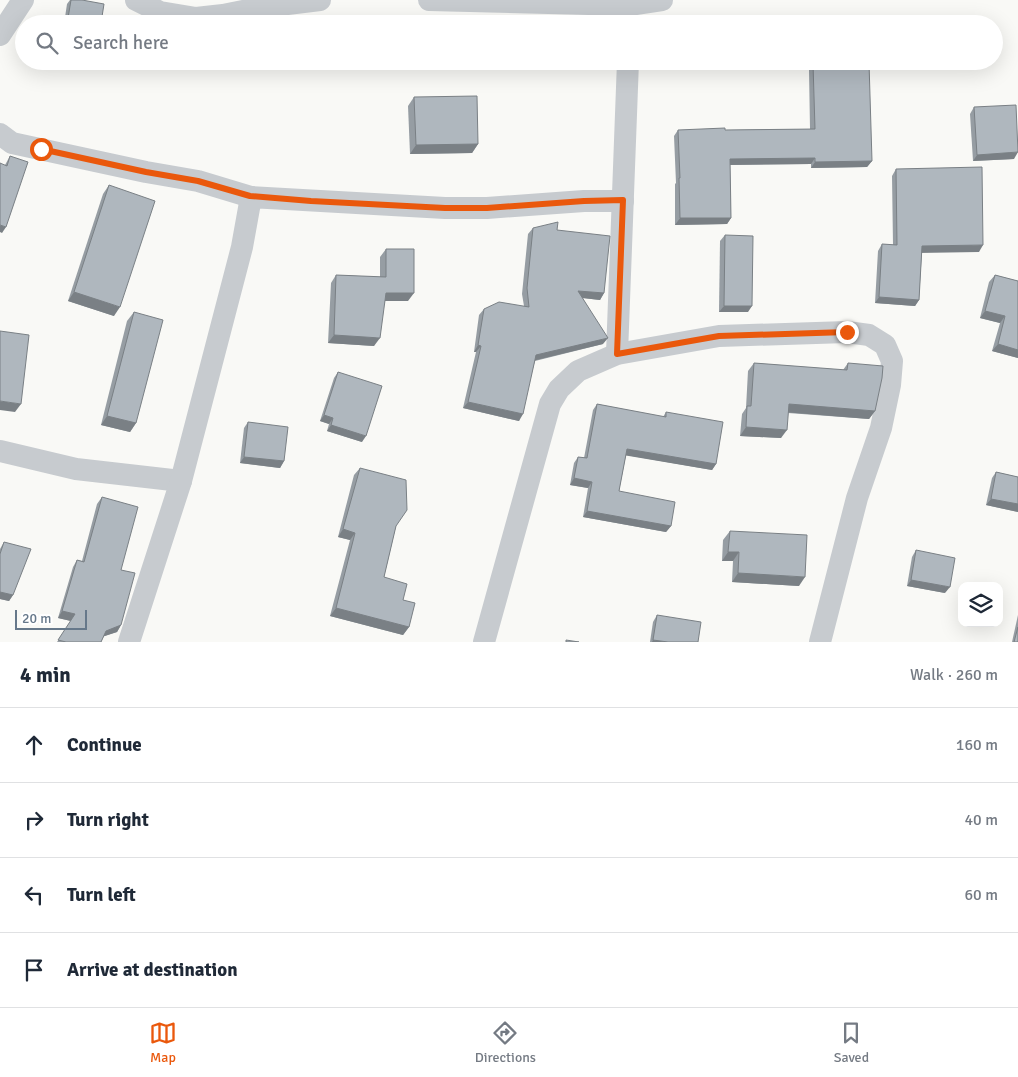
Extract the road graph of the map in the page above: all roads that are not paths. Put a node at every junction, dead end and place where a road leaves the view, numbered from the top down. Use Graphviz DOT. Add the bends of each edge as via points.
graph roads {
  1 [pos="22,0"];
  2 [pos="136,0"];
  3 [pos="320,0"];
  4 [pos="429,0"];
  5 [pos="662,0"];
  6 [pos="629,14"];
  7 [pos="178,15"];
  8 [pos="223,15"];
  9 [pos="0,35"];
  10 [pos="628,70"];
  11 [pos="0,134"];
  12 [pos="250,196"];
  13 [pos="623,200"];
  14 [pos="617,354"];
  15 [pos="0,451"];
  16 [pos="181,481"];
  17 [pos="129,642"];
  18 [pos="484,642"];
  19 [pos="820,642"];
  1 -- 9 [label="street"];
  2 -- 7 [label="street" via="160,12"];
  3 -- 8 [label="street"];
  4 -- 6 [label="street"];
  5 -- 6 [label="street"];
  10 -- 13 [label="street"];
  11 -- 12 [label="street" via="12,143 198,181"];
  12 -- 13 [label="street" via="445,208"];
  12 -- 16 [label="street" via="242,247"];
  13 -- 14 [label="street"];
  14 -- 18 [label="street" via="578,371 559,389 550,404"];
  14 -- 19 [label="street" via="719,336 847,332 869,335 885,345 892,361 882,428 856,498"];
  15 -- 16 [label="street" via="76,469"];
  16 -- 17 [label="street"];
}
